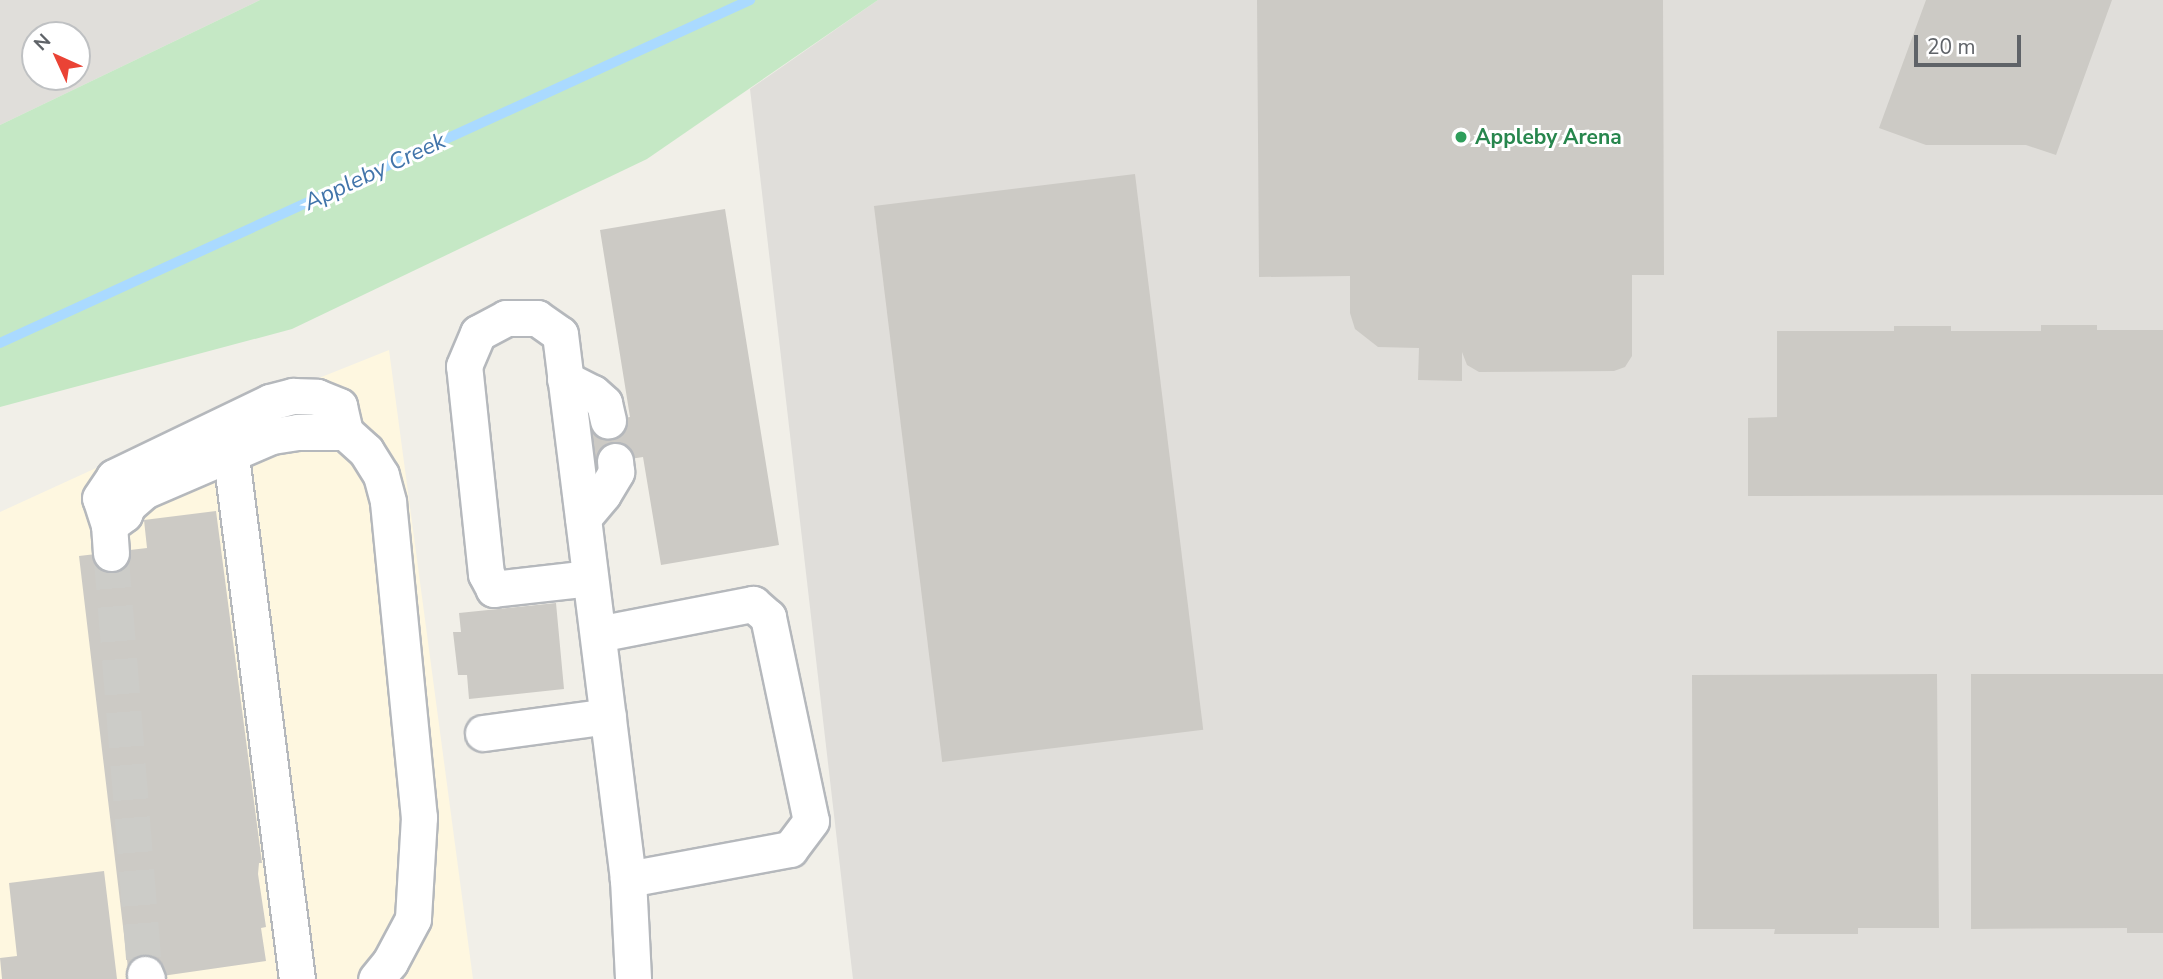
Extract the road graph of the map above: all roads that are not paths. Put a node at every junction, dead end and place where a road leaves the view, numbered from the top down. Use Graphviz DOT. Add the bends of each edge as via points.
graph roads {
  1 [pos="565,379"];
  2 [pos="608,421"];
  3 [pos="229,439"];
  4 [pos="615,461"];
  5 [pos="583,518"];
  6 [pos="110,539"];
  7 [pos="590,578"];
  8 [pos="598,634"];
  9 [pos="608,716"];
  10 [pos="483,733"];
  11 [pos="628,879"];
  12 [pos="297,979"];
  13 [pos="376,979"];
  14 [pos="633,979"];
  1 -- 2 [label="lane" via="604,403"];
  1 -- 5 [label="lane"];
  1 -- 7 [label="lane" via="560,334 537,318 506,318 478,333 464,366 486,573 494,589"];
  3 -- 6 [label="lane" via="144,491 128,505"];
  3 -- 12 [label="lane"];
  3 -- 13 [label="lane" via="270,402 293,396 317,397 339,405 345,432 376,467 388,502 419,817 413,919"];
  4 -- 5 [label="lane" via="604,494"];
  5 -- 7 [label="lane"];
  7 -- 8 [label="lane"];
  8 -- 9 [label="lane"];
  8 -- 11 [label="lane" via="753,604 768,617 811,821 790,849"];
  9 -- 10 [label="lane"];
  9 -- 11 [label="lane"];
  11 -- 14 [label="lane"];
}
